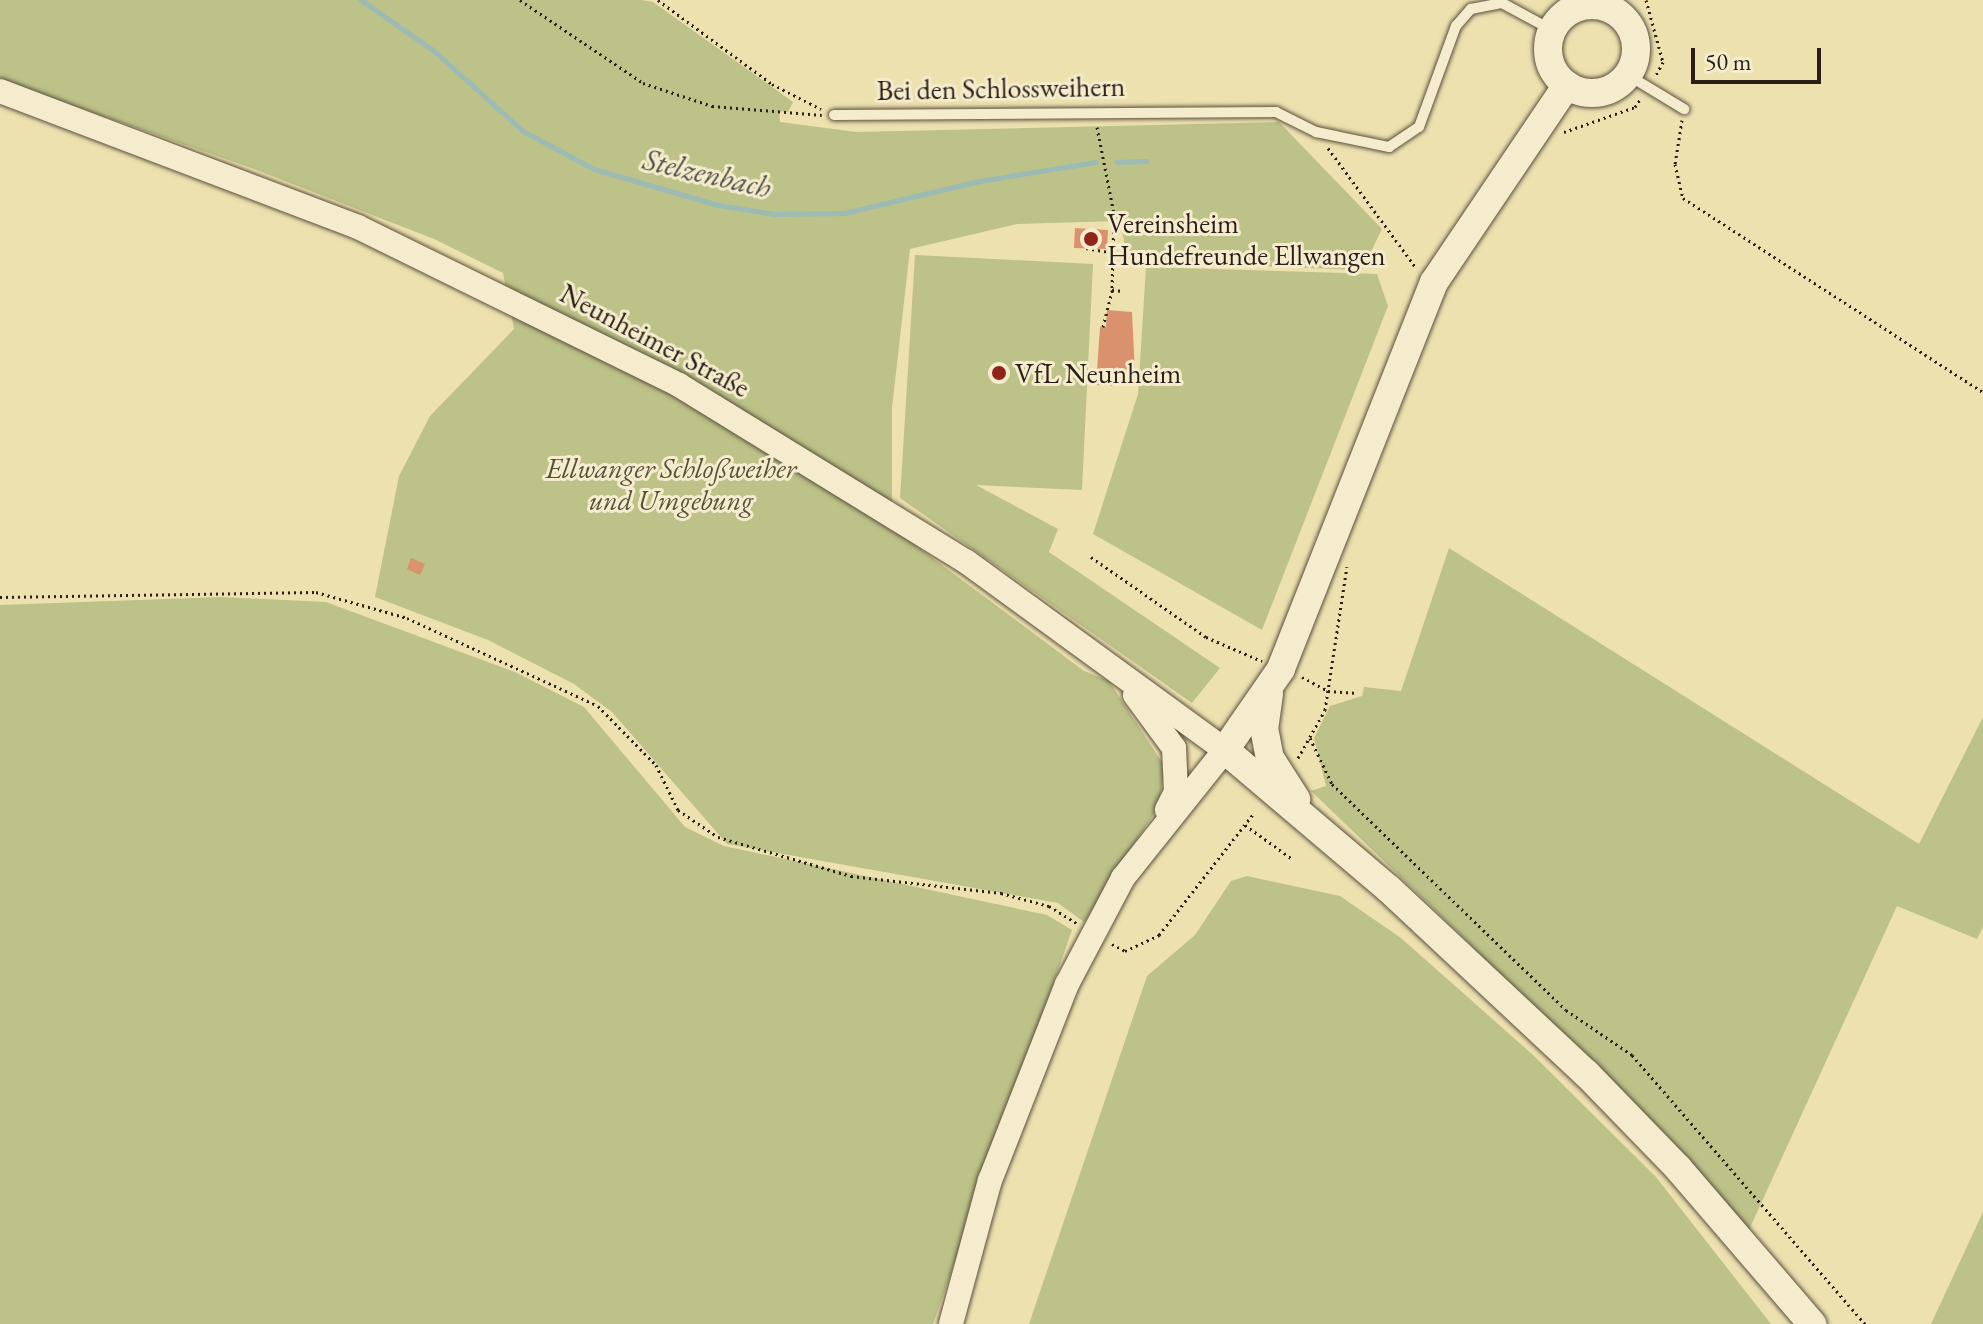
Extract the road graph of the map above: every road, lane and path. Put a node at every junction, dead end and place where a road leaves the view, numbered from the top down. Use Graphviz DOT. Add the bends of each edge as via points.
graph roads {
  1 [pos="520,0"];
  2 [pos="658,0"];
  3 [pos="1611,4"];
  4 [pos="1552,30"];
  5 [pos="1628,75"];
  6 [pos="1567,85"];
  7 [pos="0,91"];
  8 [pos="1093,109"];
  9 [pos="1684,109"];
  10 [pos="834,115"];
  11 [pos="1316,132"];
  12 [pos="1086,248"];
  13 [pos="1114,253"];
  14 [pos="1434,282"];
  15 [pos="1112,290"];
  16 [pos="1124,291"];
  17 [pos="1103,327"];
  18 [pos="1983,392"];
  19 [pos="1351,555"];
  20 [pos="1091,557"];
  21 [pos="0,597"];
  22 [pos="1119,672"];
  23 [pos="1275,679"];
  24 [pos="1328,691"];
  25 [pos="1358,693"];
  26 [pos="1310,738"];
  27 [pos="1225,750"];
  28 [pos="1293,764"];
  29 [pos="1254,813"];
  30 [pos="1309,821"];
  31 [pos="1245,825"];
  32 [pos="1155,834"];
  33 [pos="1291,858"];
  34 [pos="1101,938"];
  35 [pos="951,1324"];
  36 [pos="1812,1324"];
  37 [pos="1865,1324"];
  1 -- 10 [label="path" via="643,83 712,106"];
  2 -- 10 [label="path" via="772,84"];
  3 -- 4 [label="main road" via="1572,10"];
  3 -- 5 [label="main road" via="1633,32 1636,54"];
  4 -- 6 [label="main road" via="1549,60"];
  4 -- 11 [label="lane, Bei den Schlossweihern" via="1502,3 1471,9 1456,26 1419,127 1405,139 1370,147"];
  5 -- 6 [label="main road" via="1599,93"];
  5 -- 9 [label="lane"];
  6 -- 14 [label="main road"];
  7 -- 22 [label="street, Neunheimer Straße" via="358,227 590,338 777,440 967,562"];
  8 -- 10 [label="lane, Bei den Schlossweihern"];
  8 -- 11 [label="lane, Bei den Schlossweihern" via="1276,112"];
  8 -- 13 [label="path" via="1114,214"];
  9 -- 18 [label="path" via="1675,164 1683,198"];
  11 -- 14 [label="path" via="1419,273"];
  12 -- 13 [label="path"];
  13 -- 15 [label="path"];
  14 -- 23 [label="main road"];
  15 -- 16 [label="path"];
  15 -- 17 [label="path"];
  19 -- 24 [label="path"];
  20 -- 23 [label="path"];
  21 -- 34 [label="path" via="303,591 407,618 598,706 656,765 678,810 718,837 851,876 919,880 1049,906"];
  22 -- 27 [label="street, Neunheimer Straße"];
  22 -- 32 [label="street" via="1174,748 1176,792"];
  23 -- 24 [label="path"];
  23 -- 27 [label="main road"];
  23 -- 30 [label="main road" via="1264,728 1270,758"];
  24 -- 25 [label="path"];
  24 -- 26 [label="path"];
  26 -- 28 [label="path"];
  26 -- 37 [label="path" via="1332,784 1566,1010 1632,1055"];
  27 -- 30 [label="main road"];
  27 -- 32 [label="street"];
  29 -- 31 [label="path"];
  30 -- 36 [label="main road" via="1587,1074 1678,1168"];
  31 -- 33 [label="path"];
  31 -- 34 [label="path" via="1159,935 1125,951"];
  32 -- 34 [label="street"];
  34 -- 35 [label="street" via="990,1180"];
}
